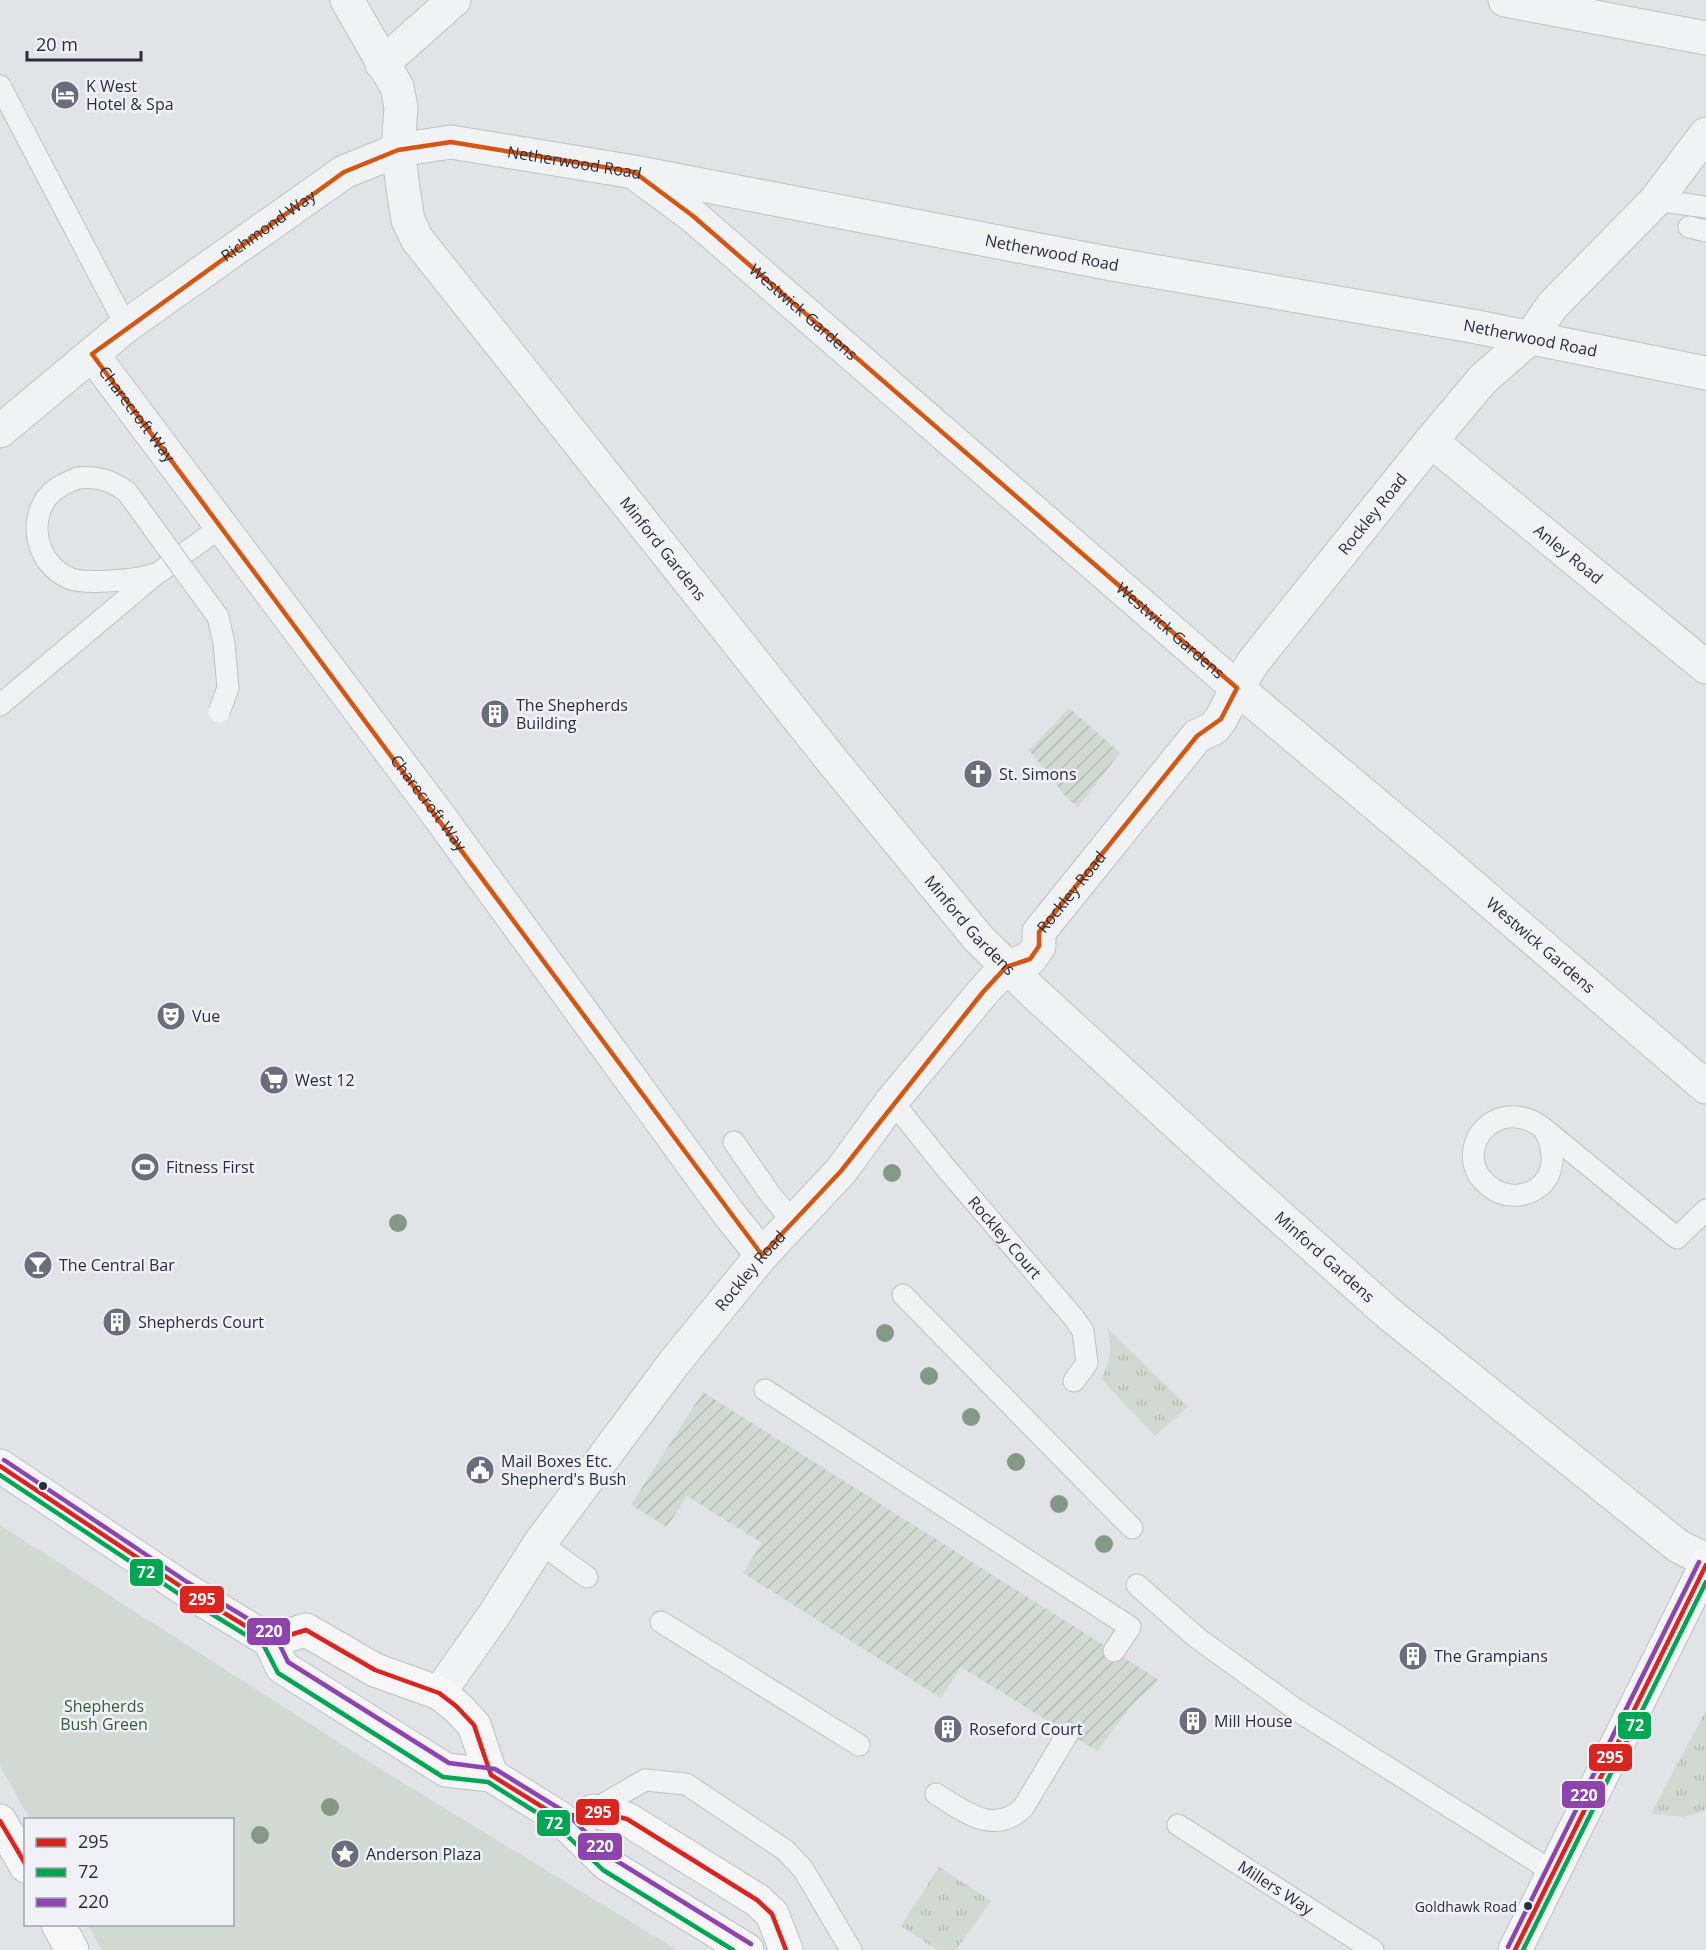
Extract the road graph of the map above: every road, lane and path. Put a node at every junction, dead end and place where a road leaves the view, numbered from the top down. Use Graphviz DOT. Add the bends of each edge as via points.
graph roads {
  1 [pos="347,0"];
  2 [pos="454,0"];
  3 [pos="1505,0"];
  4 [pos="1706,38"];
  5 [pos="382,64"];
  6 [pos="0,86"];
  7 [pos="1706,134"];
  8 [pos="398,150"];
  9 [pos="634,172"];
  10 [pos="1656,200"];
  11 [pos="1706,207"];
  12 [pos="126,326"];
  13 [pos="1531,337"];
  14 [pos="92,354"];
  15 [pos="1706,373"];
  16 [pos="0,431"];
  17 [pos="1431,441"];
  18 [pos="222,526"];
  19 [pos="156,574"];
  20 [pos="1706,667"];
  21 [pos="1237,688"];
  22 [pos="0,705"];
  23 [pos="219,712"];
  24 [pos="1006,967"];
  25 [pos="1706,1087"];
  26 [pos="892,1101"];
  27 [pos="1542,1127"];
  28 [pos="734,1142"];
  29 [pos="1706,1210"];
  30 [pos="793,1222"];
  31 [pos="762,1255"];
  32 [pos="903,1295"];
  33 [pos="1074,1381"];
  34 [pos="765,1390"];
  35 [pos="0,1466"];
  36 [pos="1132,1528"];
  37 [pos="540,1543"];
  38 [pos="1705,1568"];
  39 [pos="587,1577"];
  40 [pos="1137,1585"];
  41 [pos="661,1622"];
  42 [pos="270,1641"];
  43 [pos="1114,1651"];
  44 [pos="440,1693"];
  45 [pos="1068,1733"];
  46 [pos="859,1745"];
  47 [pos="491,1775"];
  48 [pos="936,1794"];
  49 [pos="593,1811"];
  50 [pos="560,1818"];
  51 [pos="0,1821"];
  52 [pos="1178,1825"];
  53 [pos="24,1863"];
  54 [pos="1553,1872"];
  55 [pos="59,1926"];
  56 [pos="72,1950"];
  57 [pos="747,1950"];
  58 [pos="786,1950"];
  59 [pos="851,1950"];
  60 [pos="1373,1950"];
  61 [pos="1515,1950"];
  1 -- 5 [label="street"];
  2 -- 5 [label="street"];
  3 -- 4 [label="street"];
  5 -- 8 [label="street" via="397,87 401,107"];
  6 -- 12 [label="lane"];
  7 -- 10 [label="street, Rockley Road"];
  8 -- 9 [label="street, Netherwood Road" via="451,142"];
  8 -- 12 [label="street, Richmond Way" via="344,172"];
  8 -- 24 [label="street, Minford Gardens" via="408,220 417,239 834,763"];
  9 -- 13 [label="street, Netherwood Road" via="1112,264"];
  9 -- 21 [label="street, Westwick Gardens" via="693,216"];
  10 -- 11 [label="lane"];
  10 -- 13 [label="street, Rockley Road" via="1552,306"];
  12 -- 14 [label="street, Richmond Way"];
  13 -- 15 [label="street, Netherwood Road"];
  13 -- 17 [label="street, Rockley Road" via="1483,379"];
  14 -- 16 [label="street, Richmond Way"];
  14 -- 18 [label="street, Charecroft Way"];
  17 -- 20 [label="street, Anley Road"];
  17 -- 21 [label="street, Rockley Road" via="1254,661"];
  18 -- 19 [label="lane"];
  18 -- 31 [label="street, Charecroft Way"];
  19 -- 22 [label="lane"];
  19 -- 23 [label="lane, bridge" via="119,580 70,579 42,553 37,536 41,507 61,485 78,478 102,478 127,492 218,616 228,688"];
  21 -- 24 [label="street, Rockley Road" via="1214,728 1197,736 1039,932 1039,946 1030,959"];
  21 -- 25 [label="street, Westwick Gardens"];
  24 -- 26 [label="street, Rockley Road"];
  24 -- 38 [label="street, Minford Gardens" via="1388,1313"];
  26 -- 30 [label="street, Rockley Road" via="841,1171"];
  26 -- 33 [label="lane, Rockley Court" via="1083,1331 1087,1363"];
  27 -- 29 [label="lane" via="1677,1238"];
  28 -- 30 [label="lane"];
  30 -- 31 [label="street, Rockley Road"];
  31 -- 37 [label="street, Rockley Road" via="674,1363"];
  32 -- 36 [label="lane" via="1035,1421"];
  34 -- 43 [label="lane" via="1130,1627"];
  35 -- 42 [label="main road"];
  37 -- 39 [label="lane"];
  37 -- 44 [label="street, Rockley Road"];
  38 -- 54 [label="main road"];
  40 -- 54 [label="lane" via="1196,1637 1298,1711"];
  41 -- 46 [label="lane"];
  42 -- 44 [label="main road" via="306,1630 375,1671"];
  42 -- 47 [label="main road" via="282,1667 446,1770"];
  44 -- 47 [label="main road" via="474,1725"];
  45 -- 48 [label="lane" via="1023,1808 1005,1820 975,1818"];
  47 -- 50 [label="main road"];
  49 -- 50 [label="lane"];
  49 -- 58 [label="main road" via="627,1819 758,1900 772,1914"];
  49 -- 59 [label="lane" via="645,1780 686,1784 786,1850 803,1869"];
  50 -- 57 [label="main road" via="607,1864"];
  51 -- 53 [label="main road"];
  52 -- 60 [label="lane, Millers Way"];
  54 -- 61 [label="main road"];
  55 -- 56 [label="main road"];
}
